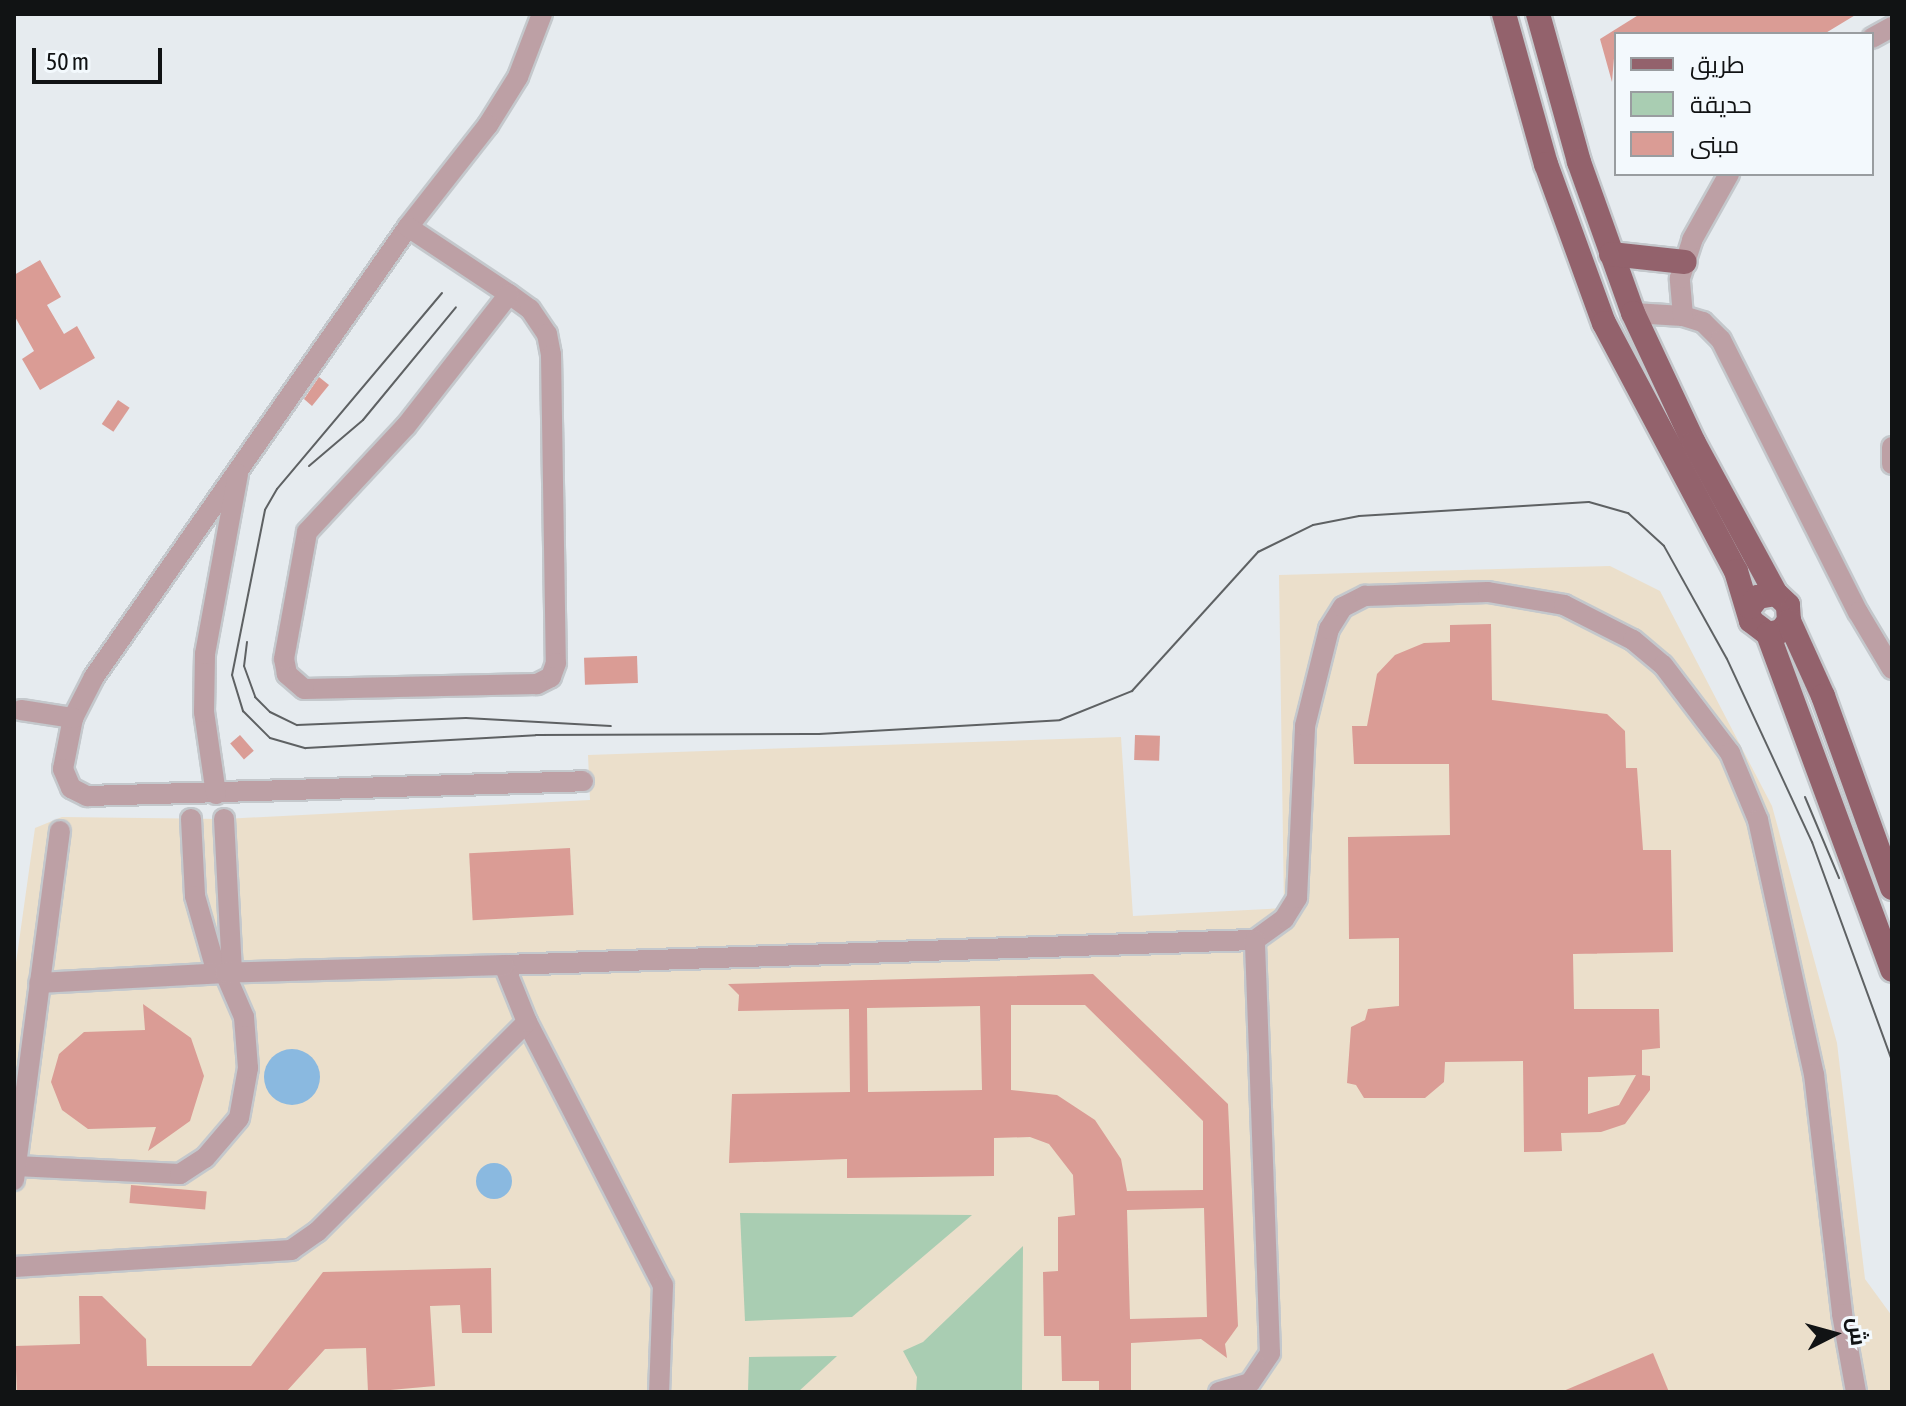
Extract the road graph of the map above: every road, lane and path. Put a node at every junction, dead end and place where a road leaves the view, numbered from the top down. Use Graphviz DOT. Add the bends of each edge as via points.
graph roads {
  1 [pos="542,14"];
  2 [pos="1504,14"];
  3 [pos="1538,14"];
  4 [pos="1892,27"];
  5 [pos="1874,37"];
  6 [pos="1728,176"];
  7 [pos="408,227"];
  8 [pos="1611,254"];
  9 [pos="1685,262"];
  10 [pos="509,294"];
  11 [pos="1633,313"];
  12 [pos="1683,316"];
  13 [pos="1604,323"];
  14 [pos="1892,447"];
  15 [pos="1892,464"];
  16 [pos="239,465"];
  17 [pos="1776,594"];
  18 [pos="1750,607"];
  19 [pos="1778,627"];
  20 [pos="1892,669"];
  21 [pos="16,710"];
  22 [pos="73,718"];
  23 [pos="583,781"];
  24 [pos="216,794"];
  25 [pos="191,819"];
  26 [pos="224,819"];
  27 [pos="60,831"];
  28 [pos="1892,888"];
  29 [pos="1255,940"];
  30 [pos="504,965"];
  31 [pos="1892,970"];
  32 [pos="225,972"];
  33 [pos="39,983"];
  34 [pos="527,1022"];
  35 [pos="15,1173"];
  36 [pos="14,1267"];
  37 [pos="659,1392"];
  38 [pos="1219,1392"];
  39 [pos="1856,1392"];
  1 -- 7 [label="street" via="518,77 488,125"];
  2 -- 13 [label="main road" via="1546,164"];
  3 -- 8 [label="main road"];
  4 -- 5 [label="street"];
  6 -- 9 [label="street"];
  7 -- 10 [label="street"];
  7 -- 16 [label="street"];
  8 -- 9 [label="main road"];
  8 -- 11 [label="main road"];
  9 -- 12 [label="street" via="1680,278"];
  10 -- 10 [label="street" via="536,317 551,355 554,670 537,684 304,689 287,674 284,659 307,532 406,426"];
  11 -- 12 [label="street"];
  11 -- 13 [label="main road"];
  11 -- 17 [label="main road" via="1694,443"];
  12 -- 20 [label="street" via="1703,322 1721,340"];
  13 -- 18 [label="main road"];
  14 -- 15 [label="street"];
  16 -- 22 [label="street" via="94,677"];
  16 -- 24 [label="street" via="205,654 204,712"];
  17 -- 18 [label="main road" via="1758,597"];
  17 -- 19 [label="main road" via="1788,605"];
  18 -- 19 [label="main road" via="1755,628"];
  19 -- 28 [label="main road" via="1823,696"];
  19 -- 31 [label="main road"];
  21 -- 22 [label="street"];
  22 -- 24 [label="street" via="63,769 79,793"];
  23 -- 24 [label="street"];
  25 -- 32 [label="street" via="195,896"];
  26 -- 32 [label="street"];
  27 -- 33 [label="street"];
  29 -- 30 [label="street"];
  29 -- 38 [label="street" via="1270,1353 1250,1383"];
  29 -- 39 [label="street" via="1284,919 1300,886 1305,726 1329,629 1343,607 1378,594 1526,595 1564,605 1633,640 1663,665 1711,723 1758,820 1814,1074"];
  30 -- 32 [label="street"];
  30 -- 34 [label="street"];
  32 -- 33 [label="street"];
  32 -- 35 [label="street" via="244,1017 248,1068 239,1118 205,1158 180,1174"];
  33 -- 35 [label="street"];
  34 -- 36 [label="street" via="317,1232 291,1250"];
  34 -- 37 [label="street" via="663,1285"];
}
